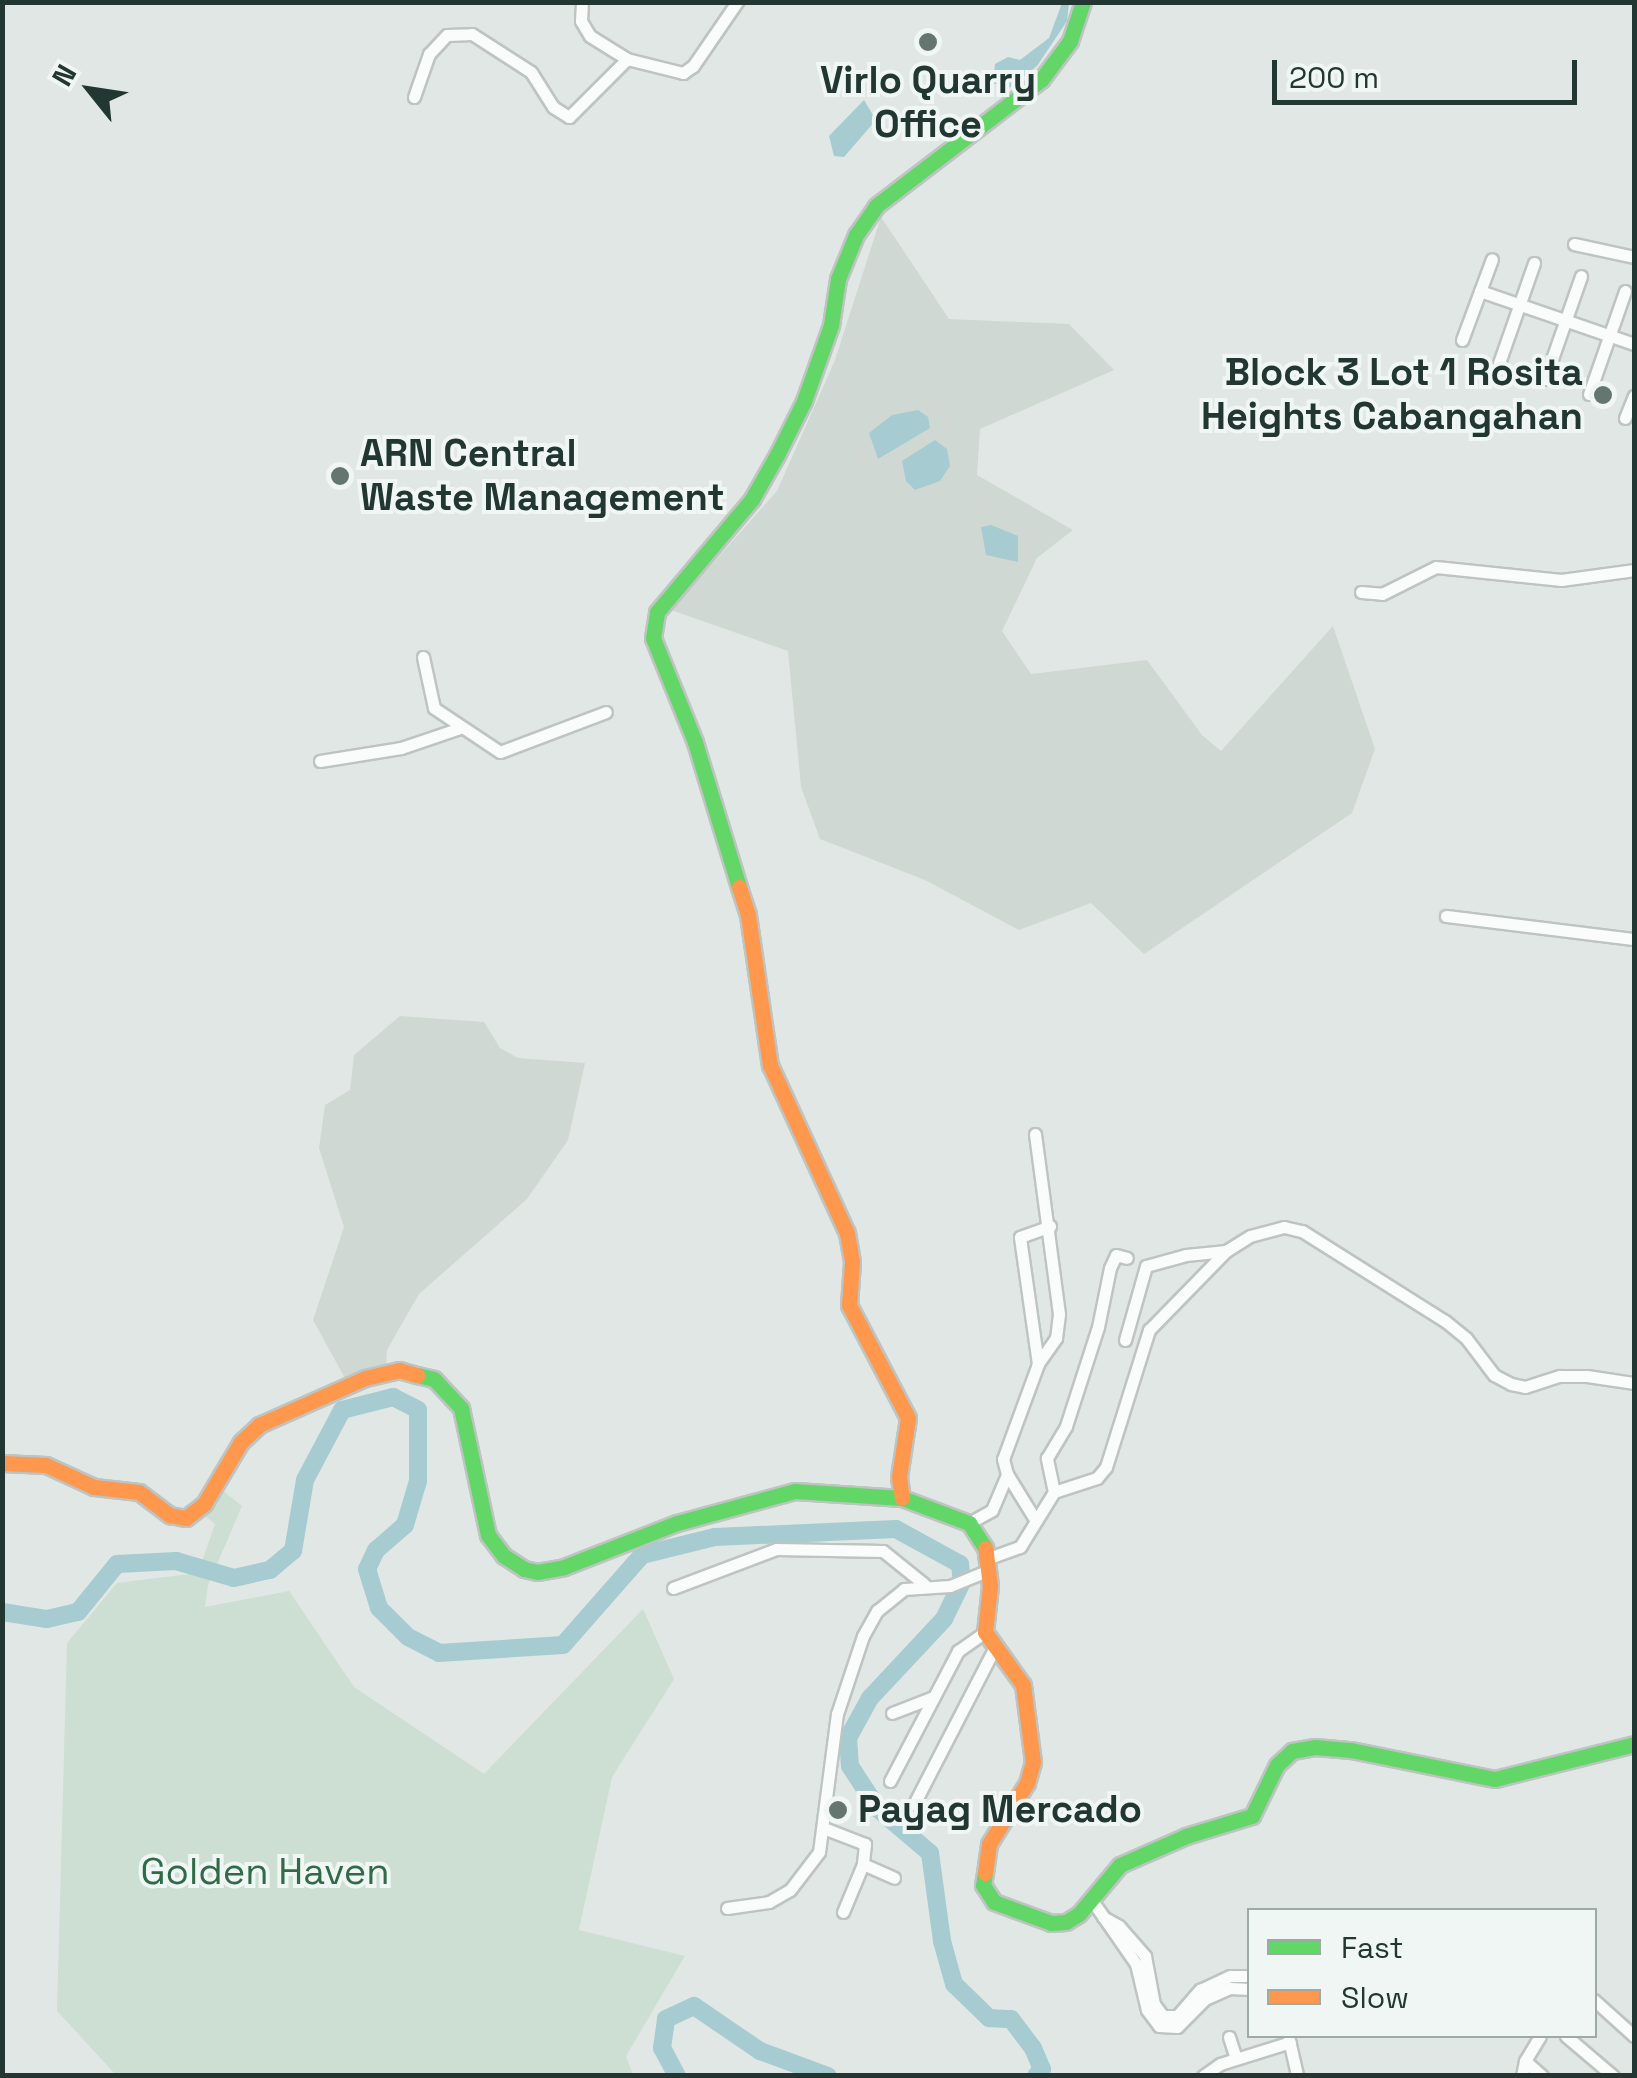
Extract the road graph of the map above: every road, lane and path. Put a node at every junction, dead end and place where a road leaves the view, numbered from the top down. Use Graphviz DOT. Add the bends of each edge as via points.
graph roads {
  1 [pos="582,2"];
  2 [pos="737,2"];
  3 [pos="1083,2"];
  4 [pos="627,59"];
  5 [pos="414,97"];
  6 [pos="1574,244"];
  7 [pos="1634,256"];
  8 [pos="1492,259"];
  9 [pos="1534,263"];
  10 [pos="1581,276"];
  11 [pos="1625,290"];
  12 [pos="1480,291"];
  13 [pos="1520,304"];
  14 [pos="1566,320"];
  15 [pos="1609,335"];
  16 [pos="1462,340"];
  17 [pos="1634,344"];
  18 [pos="1499,364"];
  19 [pos="1545,379"];
  20 [pos="1589,394"];
  21 [pos="1634,396"];
  22 [pos="1625,418"];
  23 [pos="1634,570"];
  24 [pos="1361,592"];
  25 [pos="423,657"];
  26 [pos="606,712"];
  27 [pos="460,728"];
  28 [pos="320,761"];
  29 [pos="1446,916"];
  30 [pos="1634,939"];
  31 [pos="1035,1134"];
  32 [pos="1050,1226"];
  33 [pos="1226,1251"];
  34 [pos="1127,1258"];
  35 [pos="1125,1340"];
  36 [pos="1038,1364"];
  37 [pos="1634,1383"];
  38 [pos="2,1463"];
  39 [pos="1007,1474"];
  40 [pos="1054,1492"];
  41 [pos="902,1498"];
  42 [pos="1036,1521"];
  43 [pos="968,1524"];
  44 [pos="989,1564"];
  45 [pos="924,1584"];
  46 [pos="673,1588"];
  47 [pos="985,1632"];
  48 [pos="994,1649"];
  49 [pos="933,1697"];
  50 [pos="892,1713"];
  51 [pos="1634,1744"];
  52 [pos="890,1780"];
  53 [pos="914,1804"];
  54 [pos="826,1830"];
  55 [pos="864,1864"];
  56 [pos="894,1878"];
  57 [pos="1091,1899"];
  58 [pos="727,1908"];
  59 [pos="843,1912"];
  60 [pos="1141,1960"];
  61 [pos="1247,1976"];
  62 [pos="1247,1989"];
  63 [pos="1597,2003"];
  64 [pos="1634,2036"];
  65 [pos="1229,2038"];
  66 [pos="1539,2038"];
  67 [pos="1568,2038"];
  68 [pos="1289,2039"];
  69 [pos="1236,2058"];
  70 [pos="1525,2061"];
  71 [pos="1203,2076"];
  72 [pos="1297,2076"];
  73 [pos="1522,2076"];
  74 [pos="1542,2076"];
  75 [pos="1613,2076"];
  1 -- 4 [label="street" via="581,21 590,36"];
  2 -- 4 [label="street" via="683,73"];
  3 -- 41 [label="main road" via="1070,41 1041,80 876,206 856,235 838,278 831,325 784,441 752,499 657,612 653,638 695,742 748,915 770,1065 847,1233 849,1305 908,1418"];
  4 -- 5 [label="street" via="569,117 553,107 531,72 472,34 447,35 429,54"];
  6 -- 7 [label="street"];
  8 -- 12 [label="street"];
  9 -- 13 [label="street"];
  10 -- 14 [label="street"];
  11 -- 15 [label="street"];
  12 -- 13 [label="street"];
  12 -- 16 [label="street"];
  13 -- 14 [label="street"];
  13 -- 18 [label="street"];
  14 -- 15 [label="street"];
  14 -- 19 [label="street"];
  15 -- 17 [label="street"];
  15 -- 20 [label="street"];
  21 -- 22 [label="street"];
  23 -- 24 [label="street" via="1561,580 1436,566 1382,594"];
  25 -- 27 [label="street" via="434,708"];
  26 -- 27 [label="street" via="500,752"];
  27 -- 28 [label="street" via="402,748"];
  29 -- 30 [label="street"];
  31 -- 32 [label="street"];
  32 -- 36 [label="street" via="1059,1314 1056,1338"];
  32 -- 36 [label="street" via="1020,1237"];
  33 -- 35 [label="street" via="1146,1266"];
  33 -- 37 [label="street" via="1284,1227 1302,1232 1444,1321 1502,1381 1525,1387 1558,1376 1587,1376"];
  33 -- 40 [label="street" via="1149,1330 1106,1466 1097,1478"];
  34 -- 40 [label="street" via="1116,1255 1110,1268 1066,1426 1047,1458"];
  36 -- 39 [label="street" via="1003,1459"];
  38 -- 41 [label="main road" via="46,1465 94,1487 139,1492 170,1516 186,1518 204,1504 241,1442 259,1425 399,1370 434,1379 460,1408 488,1535 524,1569 564,1567 677,1523 795,1492"];
  39 -- 42 [label="street"];
  39 -- 43 [label="street" via="992,1510"];
  40 -- 42 [label="street"];
  41 -- 43 [label="main road"];
  42 -- 44 [label="street" via="1020,1546"];
  43 -- 44 [label="main road" via="984,1542"];
  44 -- 45 [label="street" via="970,1582"];
  44 -- 47 [label="main road"];
  45 -- 46 [label="street" via="883,1551 776,1549"];
  45 -- 54 [label="street" via="895,1594 863,1636 837,1714"];
  47 -- 48 [label="main road"];
  47 -- 49 [label="street" via="958,1651"];
  48 -- 53 [label="street"];
  48 -- 57 [label="main road" via="1023,1685 1033,1762 989,1844 982,1885 994,1902 1051,1923 1072,1919"];
  49 -- 50 [label="street"];
  49 -- 52 [label="street"];
  51 -- 57 [label="main road" via="1495,1779 1352,1750 1292,1751 1277,1765 1252,1816 1136,1856 1109,1873"];
  54 -- 55 [label="street" via="865,1844"];
  54 -- 58 [label="street" via="807,1873 790,1890 769,1902"];
  55 -- 56 [label="street"];
  55 -- 59 [label="street"];
  57 -- 60 [label="street"];
  60 -- 61 [label="street" via="1163,2016 1176,2016 1200,1990"];
  60 -- 62 [label="street" via="1147,2010 1160,2026 1178,2027 1206,1999"];
  63 -- 64 [label="street"];
  65 -- 69 [label="street"];
  66 -- 70 [label="street"];
  67 -- 75 [label="street"];
  68 -- 69 [label="street"];
  68 -- 72 [label="street"];
  69 -- 71 [label="street"];
  70 -- 73 [label="street"];
  70 -- 74 [label="street"];
}
